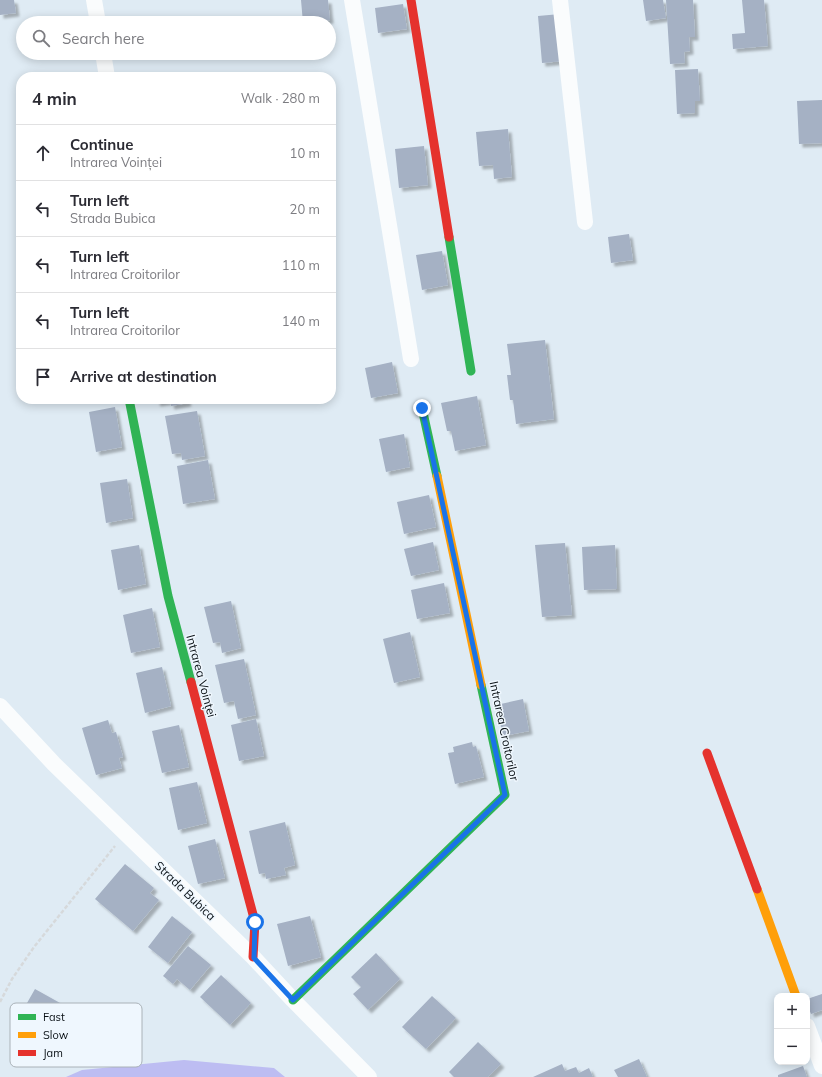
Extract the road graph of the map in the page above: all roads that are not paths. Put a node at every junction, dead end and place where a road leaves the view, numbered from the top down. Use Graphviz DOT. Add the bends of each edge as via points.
graph roads {
  1 [pos="94,0"];
  2 [pos="352,0"];
  3 [pos="411,0"];
  4 [pos="560,0"];
  5 [pos="97,16"];
  6 [pos="104,60"];
  7 [pos="106,72"];
  8 [pos="585,222"];
  9 [pos="410,359"];
  10 [pos="471,371"];
  11 [pos="130,404"];
  12 [pos="422,408"];
  13 [pos="0,706"];
  14 [pos="707,753"];
  15 [pos="254,958"];
  16 [pos="795,993"];
  17 [pos="293,1000"];
  18 [pos="808,1029"];
  19 [pos="822,1066"];
  20 [pos="369,1077"];
  1 -- 5 [label="street"];
  2 -- 9 [label="street"];
  3 -- 10 [label="street"];
  4 -- 8 [label="street"];
  6 -- 7 [label="street"];
  11 -- 15 [label="street, Intrarea Voinței" via="168,596 255,922"];
  12 -- 17 [label="street, Intrarea Croitorilor" via="505,795"];
  13 -- 15 [label="street, Strada Bubica" via="54,764"];
  14 -- 16 [label="street"];
  15 -- 17 [label="street, Strada Bubica"];
  17 -- 20 [label="street, Strada Bubica"];
  18 -- 19 [label="street"];
}
